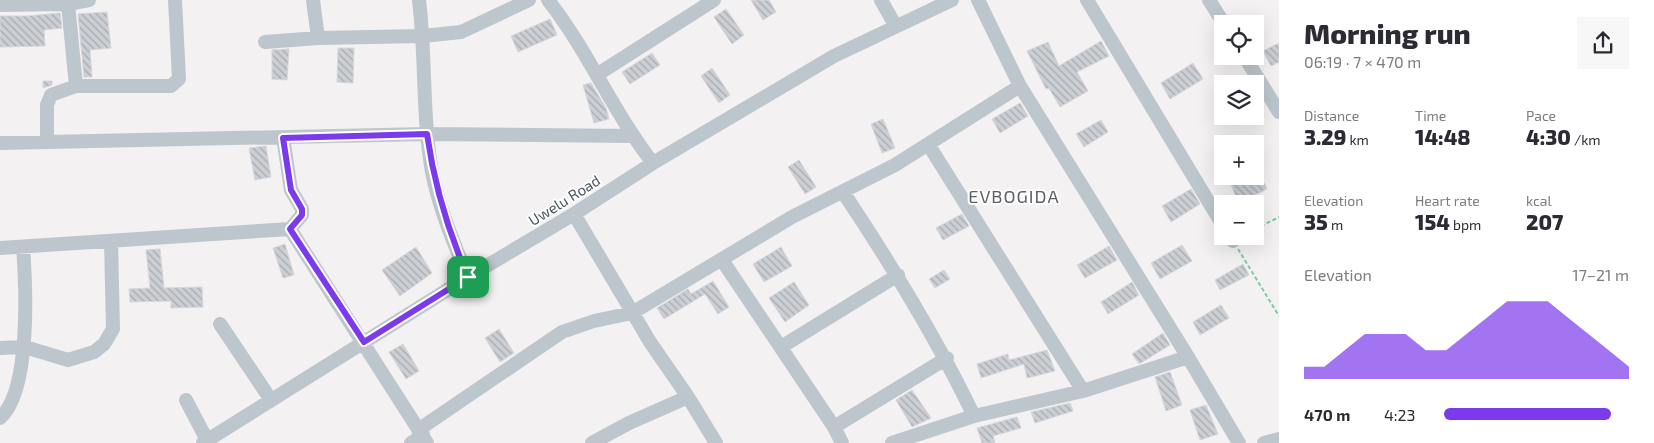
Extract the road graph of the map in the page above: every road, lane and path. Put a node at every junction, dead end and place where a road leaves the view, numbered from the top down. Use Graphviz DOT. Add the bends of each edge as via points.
graph roads {
  1 [pos="89,0"];
  2 [pos="175,0"];
  3 [pos="312,0"];
  4 [pos="419,0"];
  5 [pos="529,0"];
  6 [pos="548,0"];
  7 [pos="714,0"];
  8 [pos="881,0"];
  9 [pos="952,0"];
  10 [pos="978,0"];
  11 [pos="1087,0"];
  12 [pos="1209,0"];
  13 [pos="68,4"];
  14 [pos="0,5"];
  15 [pos="1218,15"];
  16 [pos="895,26"];
  17 [pos="423,36"];
  18 [pos="318,38"];
  19 [pos="265,42"];
  20 [pos="1250,65"];
  21 [pos="598,74"];
  22 [pos="76,86"];
  23 [pos="1020,86"];
  24 [pos="1279,112"];
  25 [pos="427,134"];
  26 [pos="632,136"];
  27 [pos="283,138"];
  28 [pos="47,140"];
  29 [pos="0,143"];
  30 [pos="928,144"];
  31 [pos="653,163"];
  32 [pos="843,192"];
  33 [pos="1214,211"];
  34 [pos="574,214"];
  35 [pos="1279,217"];
  36 [pos="1264,224"];
  37 [pos="290,229"];
  38 [pos="111,241"];
  39 [pos="1236,245"];
  40 [pos="23,247"];
  41 [pos="0,248"];
  42 [pos="722,260"];
  43 [pos="898,275"];
  44 [pos="468,277"];
  45 [pos="632,313"];
  46 [pos="1279,316"];
  47 [pos="220,324"];
  48 [pos="364,342"];
  49 [pos="25,347"];
  50 [pos="781,347"];
  51 [pos="0,348"];
  52 [pos="1188,357"];
  53 [pos="947,358"];
  54 [pos="1083,391"];
  55 [pos="688,397"];
  56 [pos="186,400"];
  57 [pos="271,400"];
  58 [pos="974,416"];
  59 [pos="0,418"];
  60 [pos="834,427"];
  61 [pos="420,438"];
  62 [pos="1279,439"];
  63 [pos="205,442"];
  64 [pos="592,443"];
  65 [pos="716,443"];
  66 [pos="842,443"];
  67 [pos="892,443"];
  68 [pos="1239,443"];
  69 [pos="1264,443"];
  1 -- 13 [label="street"];
  2 -- 22 [label="street" via="179,79 171,86"];
  3 -- 18 [label="street"];
  4 -- 17 [label="street"];
  5 -- 17 [label="street" via="461,32"];
  6 -- 21 [label="street"];
  7 -- 21 [label="street"];
  8 -- 16 [label="street"];
  9 -- 16 [label="street, Uwelu Road"];
  10 -- 23 [label="street"];
  11 -- 33 [label="street"];
  12 -- 15 [label="street"];
  13 -- 14 [label="street"];
  13 -- 22 [label="street"];
  16 -- 31 [label="street, Uwelu Road" via="834,56"];
  17 -- 18 [label="street"];
  17 -- 25 [label="street"];
  18 -- 19 [label="street"];
  20 -- 24 [label="street"];
  21 -- 26 [label="street"];
  22 -- 28 [label="street" via="51,95 47,105"];
  23 -- 30 [label="street"];
  23 -- 52 [label="street"];
  25 -- 26 [label="street"];
  25 -- 27 [label="street"];
  25 -- 44 [label="street" via="433,174 454,245"];
  26 -- 31 [label="street"];
  27 -- 28 [label="street"];
  27 -- 37 [label="street" via="291,190 302,209 302,215"];
  28 -- 29 [label="street"];
  30 -- 32 [label="street"];
  30 -- 54 [label="street"];
  31 -- 34 [label="street, Uwelu Road"];
  32 -- 42 [label="street" via="792,217"];
  32 -- 43 [label="street"];
  34 -- 44 [label="street, Uwelu Road"];
  34 -- 45 [label="street"];
  35 -- 36 [label="path"];
  37 -- 38 [label="street"];
  37 -- 48 [label="street"];
  38 -- 40 [label="street"];
  38 -- 49 [label="street" via="113,329 104,344 94,352 68,360"];
  39 -- 46 [label="path"];
  40 -- 41 [label="street"];
  40 -- 49 [label="street"];
  42 -- 45 [label="street"];
  42 -- 50 [label="street"];
  43 -- 50 [label="street"];
  43 -- 53 [label="street"];
  44 -- 48 [label="street, Uwelu Road"];
  45 -- 55 [label="street"];
  45 -- 61 [label="street" via="562,332"];
  47 -- 57 [label="street"];
  48 -- 57 [label="street, Uwelu Road"];
  48 -- 61 [label="street"];
  49 -- 51 [label="street"];
  49 -- 59 [label="street" via="12,401"];
  50 -- 60 [label="street"];
  52 -- 54 [label="street"];
  52 -- 68 [label="street"];
  53 -- 58 [label="street"];
  53 -- 60 [label="street"];
  54 -- 58 [label="street"];
  55 -- 64 [label="street" via="629,422"];
  55 -- 65 [label="street"];
  56 -- 63 [label="street"];
  57 -- 63 [label="street, Uwelu Road"];
  58 -- 67 [label="street"];
  60 -- 66 [label="street"];
  62 -- 69 [label="street"];
}
